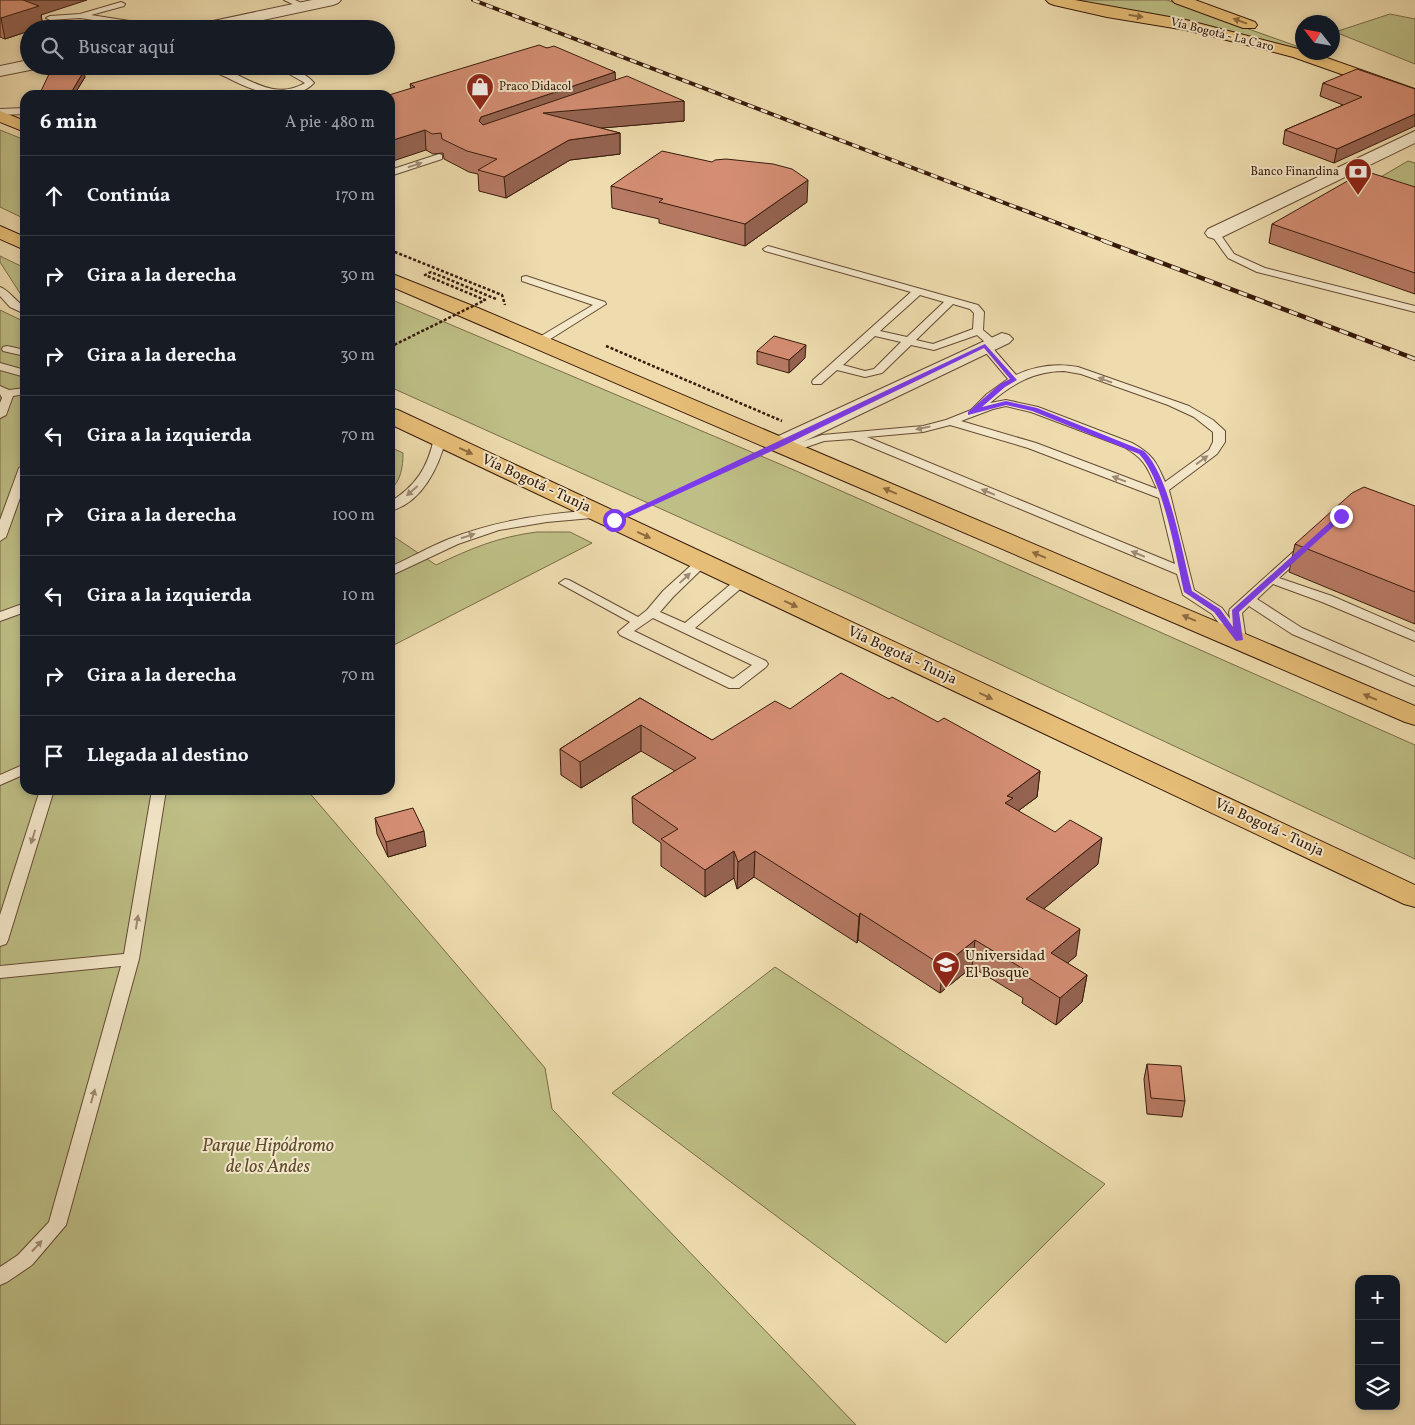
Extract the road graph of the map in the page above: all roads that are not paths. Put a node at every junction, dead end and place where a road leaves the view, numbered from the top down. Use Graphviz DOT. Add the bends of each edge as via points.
graph roads {
  1 [pos="288,0"];
  2 [pos="333,0"];
  3 [pos="1054,0"];
  4 [pos="1180,0"];
  5 [pos="121,4"];
  6 [pos="304,6"];
  7 [pos="80,16"];
  8 [pos="50,18"];
  9 [pos="108,20"];
  10 [pos="240,20"];
  11 [pos="1295,41"];
  12 [pos="1340,57"];
  13 [pos="20,67"];
  14 [pos="3,72"];
  15 [pos="229,75"];
  16 [pos="298,75"];
  17 [pos="1415,84"];
  18 [pos="262,90"];
  19 [pos="298,90"];
  20 [pos="1415,95"];
  21 [pos="20,110"];
  22 [pos="0,112"];
  23 [pos="0,116"];
  24 [pos="20,125"];
  25 [pos="1415,136"];
  26 [pos="439,157"];
  27 [pos="395,171"];
  28 [pos="0,232"];
  29 [pos="1215,233"];
  30 [pos="20,242"];
  31 [pos="768,249"];
  32 [pos="526,279"];
  33 [pos="395,281"];
  34 [pos="0,290"];
  35 [pos="918,291"];
  36 [pos="951,300"];
  37 [pos="20,308"];
  38 [pos="1415,309"];
  39 [pos="872,332"];
  40 [pos="989,339"];
  41 [pos="540,341"];
  42 [pos="907,342"];
  43 [pos="7,348"];
  44 [pos="20,352"];
  45 [pos="0,366"];
  46 [pos="835,366"];
  47 [pos="20,372"];
  48 [pos="1014,380"];
  49 [pos="817,382"];
  50 [pos="4,391"];
  51 [pos="20,391"];
  52 [pos="1,411"];
  53 [pos="970,414"];
  54 [pos="950,422"];
  55 [pos="402,425"];
  56 [pos="853,436"];
  57 [pos="440,438"];
  58 [pos="786,447"];
  59 [pos="20,482"];
  60 [pos="1163,493"];
  61 [pos="395,504"];
  62 [pos="607,517"];
  63 [pos="0,537"];
  64 [pos="1312,541"];
  65 [pos="702,562"];
  66 [pos="395,570"];
  67 [pos="1183,572"];
  68 [pos="1269,579"];
  69 [pos="742,581"];
  70 [pos="565,583"];
  71 [pos="1248,599"];
  72 [pos="20,609"];
  73 [pos="652,613"];
  74 [pos="0,617"];
  75 [pos="639,622"];
  76 [pos="686,629"];
  77 [pos="1415,637"];
  78 [pos="1239,640"];
  79 [pos="1415,682"];
  80 [pos="1415,716"];
  81 [pos="20,771"];
  82 [pos="0,780"];
  83 [pos="45,795"];
  84 [pos="158,795"];
  85 [pos="1415,897"];
  86 [pos="0,940"];
  87 [pos="131,959"];
  88 [pos="0,972"];
  89 [pos="0,1277"];
  1 -- 6 [label="lane"];
  2 -- 6 [label="street"];
  3 -- 20 [label="main road, Vía Bogotá - La Caro, one-way" via="1186,25 1261,44"];
  11 -- 4 [label="main road, Vía Bogotá - La Caro, one-way"];
  5 -- 7 [label="lane"];
  6 -- 10 [label="street"];
  7 -- 8 [label="lane"];
  7 -- 9 [label="lane"];
  12 -- 17 [label="main road"];
  13 -- 14 [label="street"];
  15 -- 18 [label="lane"];
  16 -- 19 [label="lane" via="310,83"];
  21 -- 22 [label="lane"];
  23 -- 24 [label="main road"];
  25 -- 29 [label="street"];
  27 -- 26 [label="lane, one-way"];
  28 -- 30 [label="main road"];
  29 -- 38 [label="lane" via="1231,256 1261,270"];
  31 -- 35 [label="lane"];
  32 -- 41 [label="lane" via="601,304"];
  33 -- 41 [label="main road"];
  34 -- 37 [label="lane"];
  35 -- 36 [label="lane"];
  35 -- 39 [label="lane"];
  36 -- 40 [label="lane" via="974,306 980,312"];
  36 -- 42 [label="lane"];
  39 -- 42 [label="lane"];
  39 -- 46 [label="lane"];
  40 -- 42 [label="lane" via="934,348"];
  40 -- 48 [label="lane"];
  40 -- 58 [label="street"];
  41 -- 58 [label="main road"];
  42 -- 46 [label="lane" via="878,371 865,374"];
  43 -- 44 [label="lane"];
  45 -- 47 [label="lane"];
  46 -- 49 [label="lane"];
  48 -- 53 [label="lane" via="1002,386"];
  60 -- 48 [label="lane, one-way" via="1213,452 1219,442 1219,431 1211,423 1174,404 1082,372 1063,368 1042,369"];
  50 -- 51 [label="lane"];
  50 -- 52 [label="lane" via="8,398"];
  53 -- 54 [label="lane"];
  53 -- 60 [label="lane" via="1006,403 1034,409 1119,442 1142,452 1150,461"];
  54 -- 56 [label="lane, one-way" via="923,429"];
  60 -- 54 [label="lane, one-way" via="986,430"];
  55 -- 57 [label="main road, Vía Bogotá - Tunja"];
  56 -- 58 [label="lane" via="822,438"];
  67 -- 56 [label="lane, one-way"];
  57 -- 61 [label="lane, one-way" via="436,460 423,481"];
  57 -- 62 [label="main road, Vía Bogotá - Tunja, one-way"];
  78 -- 58 [label="main road, one-way"];
  59 -- 63 [label="lane"];
  60 -- 67 [label="lane"];
  62 -- 65 [label="main road, Vía Bogotá - Tunja, one-way"];
  66 -- 62 [label="lane, one-way" via="462,538 506,524 552,516"];
  64 -- 68 [label="lane"];
  65 -- 69 [label="main road, Vía Bogotá - Tunja"];
  73 -- 65 [label="lane, one-way"];
  67 -- 78 [label="lane" via="1188,592 1217,611"];
  68 -- 71 [label="lane"];
  68 -- 77 [label="lane" via="1327,599"];
  69 -- 76 [label="lane"];
  69 -- 85 [label="main road, Vía Bogotá - Tunja, one-way"];
  70 -- 75 [label="lane"];
  71 -- 78 [label="lane" via="1235,612"];
  71 -- 79 [label="lane" via="1297,631"];
  72 -- 74 [label="lane"];
  73 -- 75 [label="lane"];
  73 -- 76 [label="lane"];
  75 -- 76 [label="lane" via="625,632 734,685 761,664"];
  80 -- 78 [label="main road, one-way"];
  81 -- 82 [label="lane"];
  83 -- 86 [label="lane, one-way"];
  87 -- 84 [label="lane, one-way"];
  87 -- 88 [label="lane"];
  89 -- 87 [label="lane, one-way" via="25,1260 57,1225"];
}
